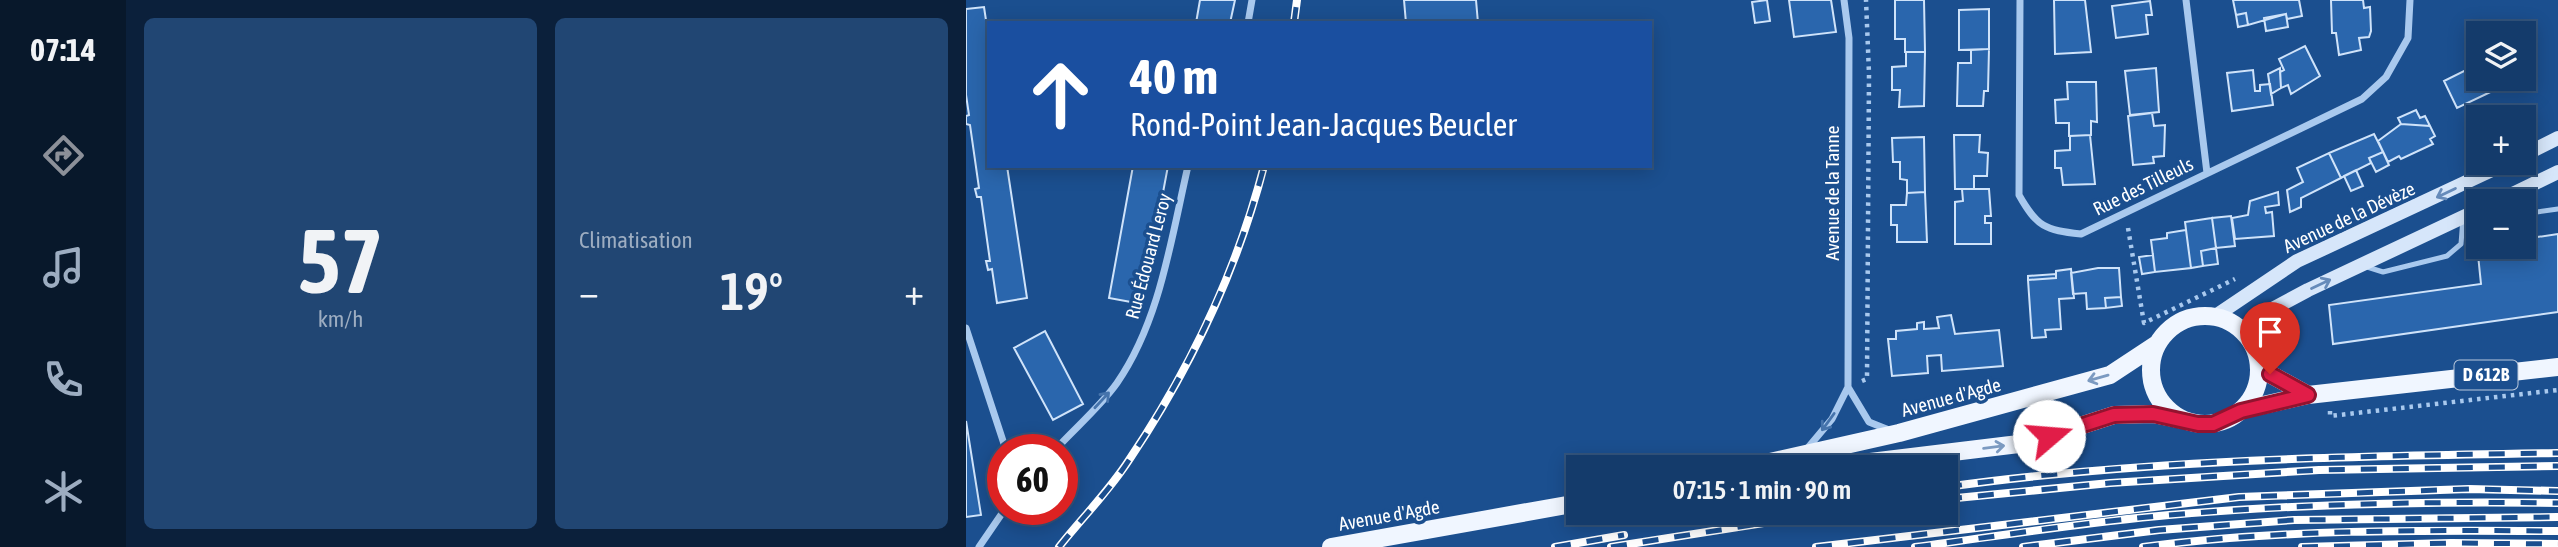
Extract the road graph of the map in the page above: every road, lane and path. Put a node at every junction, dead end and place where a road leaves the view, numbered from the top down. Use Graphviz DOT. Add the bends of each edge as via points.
graph roads {
  1 [pos="1252,0"];
  2 [pos="1844,0"];
  3 [pos="1866,0"];
  4 [pos="2020,0"];
  5 [pos="2186,0"];
  6 [pos="2410,0"];
  7 [pos="1248,21"];
  8 [pos="2558,138"];
  9 [pos="2536,149"];
  10 [pos="1188,168"];
  11 [pos="2558,172"];
  12 [pos="2207,173"];
  13 [pos="2481,175"];
  14 [pos="2534,189"];
  15 [pos="2558,209"];
  16 [pos="2536,212"];
  17 [pos="2126,213"];
  18 [pos="2466,216"];
  19 [pos="2463,218"];
  20 [pos="2361,265"];
  21 [pos="2246,274"];
  22 [pos="2214,317"];
  23 [pos="966,328"];
  24 [pos="2242,331"];
  25 [pos="2157,344"];
  26 [pos="2558,367"];
  27 [pos="2259,368"];
  28 [pos="1848,387"];
  29 [pos="2308,395"];
  30 [pos="2241,411"];
  31 [pos="2183,420"];
  32 [pos="1899,433"];
  33 [pos="1001,434"];
  34 [pos="1070,434"];
  35 [pos="1802,453"];
  36 [pos="1794,455"];
  37 [pos="1928,455"];
  38 [pos="1566,505"];
  39 [pos="994,525"];
  40 [pos="979,547"];
  41 [pos="1331,547"];
  1 -- 7 [label="street"];
  2 -- 28 [label="street, Avenue de la Tanne" via="1849,38"];
  3 -- 28 [label="path" via="1867,379"];
  4 -- 17 [label="street, Rue des Tilleuls" via="2019,195 2032,219 2051,230 2081,234"];
  5 -- 12 [label="street"];
  6 -- 12 [label="street, Rue des Tilleuls" via="2408,38 2386,77 2362,99"];
  8 -- 9 [label="main road"];
  34 -- 10 [label="street, Rue Édouard Leroy, one-way" via="1117,384 1143,334 1164,274"];
  11 -- 14 [label="main road"];
  12 -- 17 [label="street, Rue des Tilleuls"];
  13 -- 22 [label="main road, Avenue de la Dévèze, one-way" via="2297,261"];
  15 -- 16 [label="lane"];
  17 -- 21 [label="path" via="2144,323"];
  18 -- 19 [label="main road"];
  19 -- 20 [label="main road"];
  19 -- 20 [label="lane" via="2461,244 2447,256 2383,272"];
  24 -- 20 [label="main road, one-way" via="2265,313"];
  22 -- 24 [label="main road"];
  22 -- 25 [label="main road" via="2181,321"];
  23 -- 33 [label="street"];
  24 -- 27 [label="main road" via="2251,342"];
  25 -- 31 [label="main road" via="2151,379 2157,396"];
  25 -- 32 [label="main road, Avenue d'Agde, one-way" via="2110,375"];
  26 -- 29 [label="main road, D 612B"];
  27 -- 29 [label="main road"];
  27 -- 30 [label="main road" via="2257,384"];
  28 -- 32 [label="street" via="1869,422"];
  28 -- 35 [label="street, Avenue de la Tanne, one-way" via="1832,419"];
  29 -- 30 [label="main road, D 612B"];
  30 -- 31 [label="main road" via="2213,424"];
  37 -- 31 [label="main road, one-way" via="2027,443 2114,415 2153,414"];
  32 -- 35 [label="main road, Avenue d'Agde"];
  35 -- 36 [label="main road, Avenue d'Agde"];
  38 -- 41 [label="main road, Avenue d'Agde"];
  39 -- 40 [label="street"];
}
